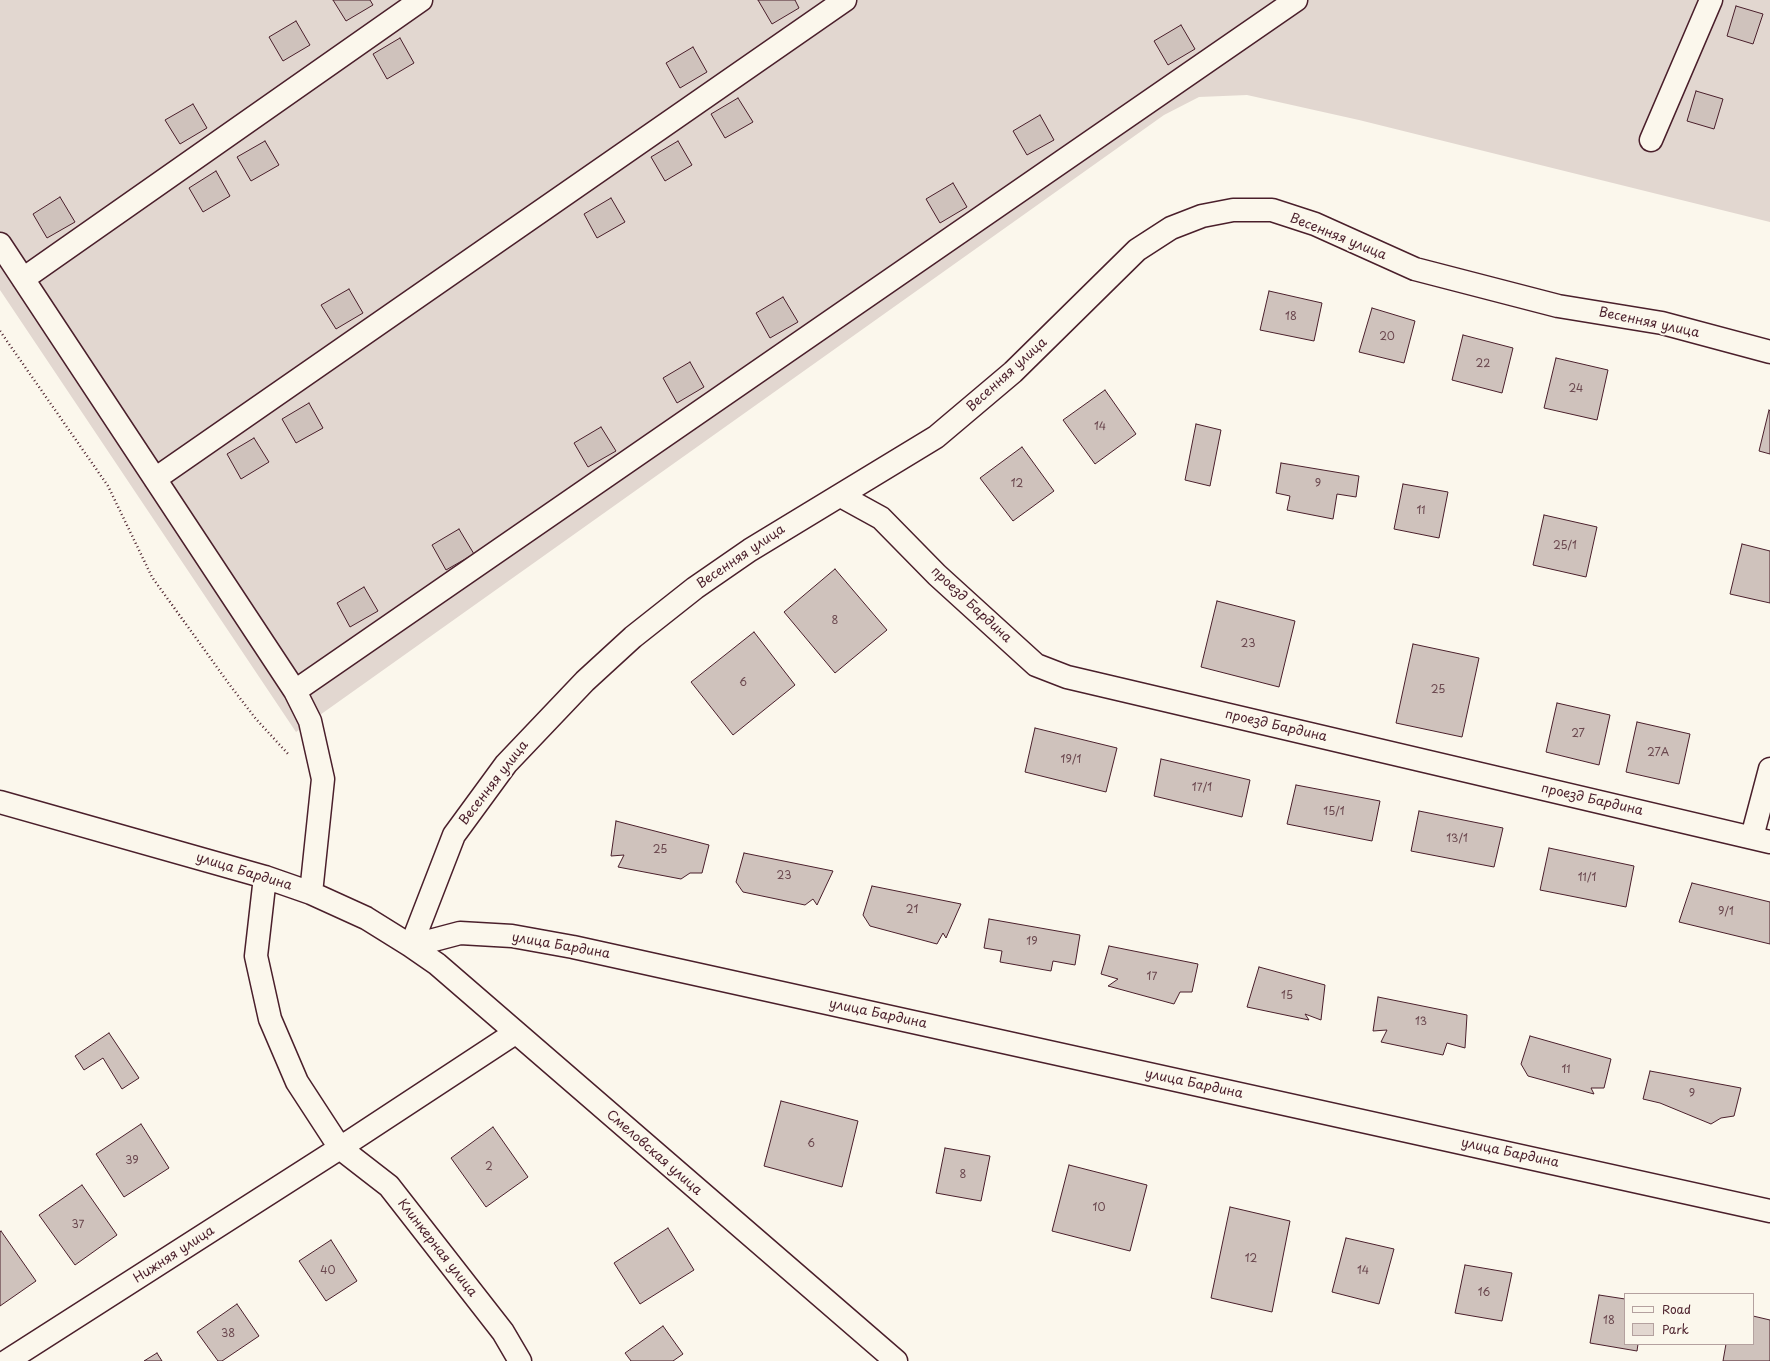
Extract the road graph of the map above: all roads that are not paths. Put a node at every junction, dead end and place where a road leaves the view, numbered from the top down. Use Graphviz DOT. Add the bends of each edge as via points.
graph roads {
  1 [pos="421,0"];
  2 [pos="845,0"];
  3 [pos="1296,0"];
  4 [pos="1711,0"];
  5 [pos="1651,140"];
  6 [pos="0,244"];
  7 [pos="23,279"];
  8 [pos="1770,352"];
  9 [pos="155,479"];
  10 [pos="841,496"];
  11 [pos="295,691"];
  12 [pos="1770,769"];
  13 [pos="0,802"];
  14 [pos="1761,840"];
  15 [pos="265,877"];
  16 [pos="311,893"];
  17 [pos="412,946"];
  18 [pos="516,1034"];
  19 [pos="340,1148"];
  20 [pos="1770,1211"];
  21 [pos="7,1361"];
  22 [pos="520,1361"];
  23 [pos="896,1361"];
  1 -- 7 [label="street"];
  2 -- 9 [label="street"];
  3 -- 11 [label="street"];
  4 -- 5 [label="street"];
  6 -- 7 [label="street"];
  7 -- 9 [label="street"];
  8 -- 10 [label="street, Весенняя улица" via="1662,323 1558,306 1415,269 1315,224 1272,210 1233,210 1202,216 1171,228 1137,250 1013,372 936,437"];
  9 -- 11 [label="street"];
  10 -- 14 [label="street, проезд Бардина" via="881,518 937,575 1036,665 1067,677"];
  10 -- 17 [label="street, Весенняя улица" via="775,534 695,588 633,637 585,680 540,726 506,764 454,835"];
  11 -- 16 [label="street" via="310,721 323,779"];
  12 -- 14 [label="street"];
  13 -- 15 [label="street, улица Бардина"];
  15 -- 16 [label="street, улица Бардина"];
  15 -- 19 [label="street, Клинкерная улица" via="256,956 270,1019 297,1082"];
  16 -- 17 [label="street, улица Бардина" via="366,918"];
  17 -- 18 [label="street, Смеловская улица" via="438,964"];
  17 -- 20 [label="street, улица Бардина" via="460,933 512,936 573,947"];
  18 -- 19 [label="street, Нижняя улица"];
  18 -- 23 [label="street, Смеловская улица"];
  19 -- 21 [label="street, Нижняя улица"];
  19 -- 22 [label="street, Клинкерная улица" via="389,1186 503,1332"];
}
